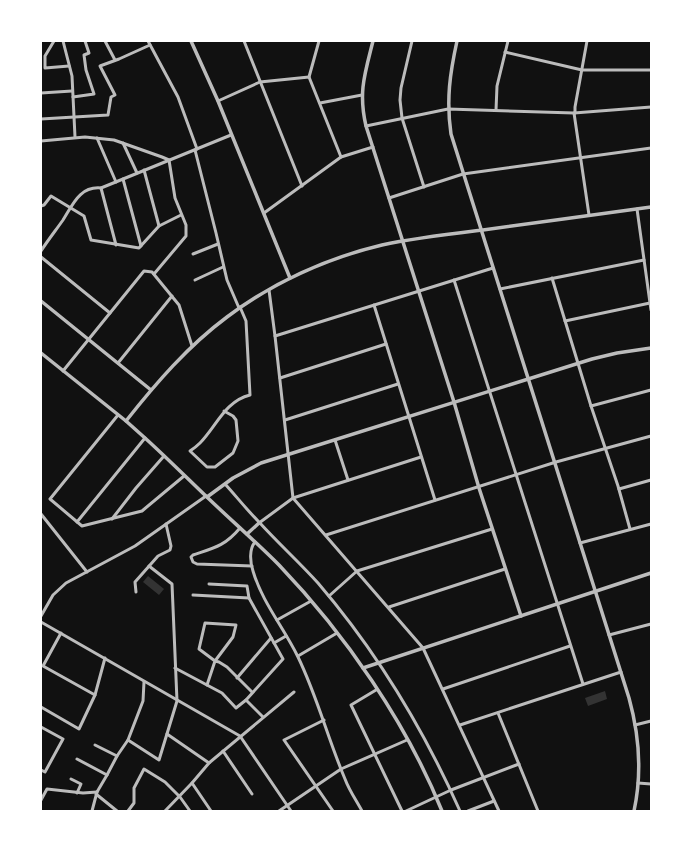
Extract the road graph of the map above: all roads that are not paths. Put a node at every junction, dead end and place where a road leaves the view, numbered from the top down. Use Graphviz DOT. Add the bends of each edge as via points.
graph roads {
  1 [pos="54,41"];
  2 [pos="63,41"];
  3 [pos="85,41"];
  4 [pos="105,41"];
  5 [pos="148,41"];
  6 [pos="191,41"];
  7 [pos="250,41"];
  8 [pos="319,41"];
  9 [pos="373,41"];
  10 [pos="412,41"];
  11 [pos="458,41"];
  12 [pos="508,41"];
  13 [pos="587,41"];
  14 [pos="245,42"];
  15 [pos="150,45"];
  16 [pos="505,52"];
  17 [pos="115,60"];
  18 [pos="69,66"];
  19 [pos="582,70"];
  20 [pos="651,70"];
  21 [pos="309,77"];
  22 [pos="260,82"];
  23 [pos="72,91"];
  24 [pos="41,93"];
  25 [pos="362,95"];
  26 [pos="72,97"];
  27 [pos="218,101"];
  28 [pos="320,103"];
  29 [pos="651,107"];
  30 [pos="448,108"];
  31 [pos="496,110"];
  32 [pos="574,113"];
  33 [pos="73,117"];
  34 [pos="402,118"];
  35 [pos="41,119"];
  36 [pos="366,126"];
  37 [pos="231,135"];
  38 [pos="75,137"];
  39 [pos="97,138"];
  40 [pos="41,141"];
  41 [pos="123,143"];
  42 [pos="373,147"];
  43 [pos="651,148"];
  44 [pos="196,150"];
  45 [pos="341,157"];
  46 [pos="580,158"];
  47 [pos="169,160"];
  48 [pos="144,170"];
  49 [pos="137,173"];
  50 [pos="463,174"];
  51 [pos="123,179"];
  52 [pos="116,182"];
  53 [pos="302,186"];
  54 [pos="424,187"];
  55 [pos="101,188"];
  56 [pos="389,198"];
  57 [pos="41,206"];
  58 [pos="70,207"];
  59 [pos="651,207"];
  60 [pos="637,209"];
  61 [pos="264,213"];
  62 [pos="181,215"];
  63 [pos="589,215"];
  64 [pos="159,226"];
  65 [pos="481,230"];
  66 [pos="403,241"];
  67 [pos="218,244"];
  68 [pos="116,245"];
  69 [pos="140,246"];
  70 [pos="41,251"];
  71 [pos="193,254"];
  72 [pos="41,258"];
  73 [pos="644,260"];
  74 [pos="223,267"];
  75 [pos="493,268"];
  76 [pos="154,274"];
  77 [pos="290,278"];
  78 [pos="552,278"];
  79 [pos="195,280"];
  80 [pos="454,280"];
  81 [pos="500,289"];
  82 [pos="269,290"];
  83 [pos="419,291"];
  84 [pos="172,296"];
  85 [pos="41,301"];
  86 [pos="650,303"];
  87 [pos="374,305"];
  88 [pos="240,308"];
  89 [pos="651,310"];
  90 [pos="110,313"];
  91 [pos="565,321"];
  92 [pos="276,336"];
  93 [pos="88,339"];
  94 [pos="386,344"];
  95 [pos="192,346"];
  96 [pos="651,348"];
  97 [pos="41,353"];
  98 [pos="118,363"];
  99 [pos="579,364"];
  100 [pos="63,371"];
  101 [pos="280,378"];
  102 [pos="528,379"];
  103 [pos="398,384"];
  104 [pos="152,390"];
  105 [pos="651,390"];
  106 [pos="490,391"];
  107 [pos="454,402"];
  108 [pos="591,406"];
  109 [pos="224,411"];
  110 [pos="118,415"];
  111 [pos="408,416"];
  112 [pos="285,420"];
  113 [pos="126,421"];
  114 [pos="651,436"];
  115 [pos="145,438"];
  116 [pos="335,440"];
  117 [pos="606,449"];
  118 [pos="288,454"];
  119 [pos="164,456"];
  120 [pos="421,457"];
  121 [pos="556,462"];
  122 [pos="516,475"];
  123 [pos="184,476"];
  124 [pos="348,480"];
  125 [pos="651,480"];
  126 [pos="225,484"];
  127 [pos="479,488"];
  128 [pos="619,489"];
  129 [pos="207,497"];
  130 [pos="293,498"];
  131 [pos="435,500"];
  132 [pos="41,514"];
  133 [pos="112,519"];
  134 [pos="77,522"];
  135 [pos="259,522"];
  136 [pos="166,524"];
  137 [pos="651,524"];
  138 [pos="240,528"];
  139 [pos="492,528"];
  140 [pos="630,529"];
  141 [pos="246,534"];
  142 [pos="326,535"];
  143 [pos="255,542"];
  144 [pos="580,543"];
  145 [pos="148,566"];
  146 [pos="252,566"];
  147 [pos="506,568"];
  148 [pos="87,572"];
  149 [pos="357,572"];
  150 [pos="651,573"];
  151 [pos="209,584"];
  152 [pos="136,592"];
  153 [pos="595,592"];
  154 [pos="192,595"];
  155 [pos="329,596"];
  156 [pos="249,598"];
  157 [pos="311,601"];
  158 [pos="557,604"];
  159 [pos="389,607"];
  160 [pos="41,616"];
  161 [pos="521,616"];
  162 [pos="277,620"];
  163 [pos="41,622"];
  164 [pos="651,624"];
  165 [pos="61,633"];
  166 [pos="337,633"];
  167 [pos="609,635"];
  168 [pos="286,636"];
  169 [pos="271,638"];
  170 [pos="274,643"];
  171 [pos="570,646"];
  172 [pos="423,648"];
  173 [pos="298,656"];
  174 [pos="104,658"];
  175 [pos="215,662"];
  176 [pos="379,663"];
  177 [pos="175,668"];
  178 [pos="363,668"];
  179 [pos="621,672"];
  180 [pos="237,678"];
  181 [pos="144,682"];
  182 [pos="583,684"];
  183 [pos="207,685"];
  184 [pos="443,689"];
  185 [pos="376,690"];
  186 [pos="252,692"];
  187 [pos="294,692"];
  188 [pos="94,695"];
  189 [pos="246,700"];
  190 [pos="177,701"];
  191 [pos="41,707"];
  192 [pos="498,712"];
  193 [pos="263,717"];
  194 [pos="324,720"];
  195 [pos="651,721"];
  196 [pos="635,724"];
  197 [pos="460,725"];
  198 [pos="41,726"];
  199 [pos="167,734"];
  200 [pos="240,736"];
  201 [pos="128,740"];
  202 [pos="407,740"];
  203 [pos="95,746"];
  204 [pos="223,750"];
  205 [pos="374,754"];
  206 [pos="117,756"];
  207 [pos="77,759"];
  208 [pos="209,763"];
  209 [pos="518,764"];
  210 [pos="341,769"];
  211 [pos="41,770"];
  212 [pos="107,775"];
  213 [pos="484,778"];
  214 [pos="71,779"];
  215 [pos="192,783"];
  216 [pos="638,784"];
  217 [pos="651,784"];
  218 [pos="316,786"];
  219 [pos="451,790"];
  220 [pos="77,793"];
  221 [pos="96,793"];
  222 [pos="252,794"];
  223 [pos="180,797"];
  224 [pos="436,797"];
  225 [pos="41,800"];
  226 [pos="494,801"];
  227 [pos="287,805"];
  228 [pos="92,811"];
  229 [pos="117,811"];
  230 [pos="128,811"];
  231 [pos="165,811"];
  232 [pos="190,811"];
  233 [pos="211,811"];
  234 [pos="279,811"];
  235 [pos="291,811"];
  236 [pos="333,811"];
  237 [pos="362,811"];
  238 [pos="402,811"];
  239 [pos="406,811"];
  240 [pos="442,811"];
  241 [pos="460,811"];
  242 [pos="468,811"];
  243 [pos="499,811"];
  244 [pos="538,811"];
  245 [pos="634,811"];
  1 -- 18 [label="street" via="45,56 45,68"];
  2 -- 18 [label="street"];
  3 -- 26 [label="street" via="89,53 84,55 86,70 94,94"];
  4 -- 17 [label="street"];
  5 -- 15 [label="street"];
  6 -- 27 [label="street"];
  7 -- 14 [label="street"];
  8 -- 21 [label="street"];
  9 -- 25 [label="street"];
  10 -- 34 [label="street" via="401,88"];
  11 -- 30 [label="street" via="449,81"];
  12 -- 16 [label="street"];
  13 -- 19 [label="street"];
  14 -- 22 [label="street"];
  15 -- 17 [label="street"];
  15 -- 44 [label="street" via="178,97"];
  16 -- 19 [label="street"];
  16 -- 31 [label="street" via="497,86"];
  17 -- 33 [label="street" via="100,66 115,95 111,97 108,115"];
  18 -- 23 [label="street"];
  19 -- 20 [label="street"];
  19 -- 32 [label="street"];
  21 -- 22 [label="street"];
  21 -- 28 [label="street"];
  22 -- 27 [label="street"];
  22 -- 53 [label="street"];
  23 -- 24 [label="street"];
  23 -- 26 [label="street"];
  25 -- 28 [label="street"];
  25 -- 36 [label="street"];
  26 -- 33 [label="street"];
  27 -- 37 [label="street"];
  28 -- 45 [label="street"];
  29 -- 32 [label="street"];
  30 -- 31 [label="street"];
  30 -- 34 [label="street"];
  30 -- 50 [label="street" via="451,134"];
  31 -- 32 [label="street"];
  32 -- 46 [label="street"];
  33 -- 35 [label="street"];
  33 -- 38 [label="street"];
  34 -- 36 [label="street"];
  34 -- 54 [label="street"];
  36 -- 42 [label="street"];
  37 -- 44 [label="street"];
  37 -- 61 [label="street"];
  38 -- 39 [label="street"];
  38 -- 40 [label="street"];
  39 -- 41 [label="street"];
  39 -- 52 [label="street"];
  41 -- 47 [label="street"];
  41 -- 49 [label="street"];
  42 -- 45 [label="street"];
  42 -- 56 [label="street"];
  43 -- 46 [label="street"];
  44 -- 47 [label="street"];
  44 -- 67 [label="street"];
  45 -- 53 [label="street"];
  46 -- 50 [label="street"];
  46 -- 63 [label="street"];
  47 -- 48 [label="street"];
  47 -- 62 [label="street" via="175,198"];
  48 -- 49 [label="street"];
  48 -- 64 [label="street"];
  49 -- 51 [label="street"];
  50 -- 54 [label="street"];
  50 -- 65 [label="street"];
  51 -- 52 [label="street"];
  51 -- 69 [label="street"];
  52 -- 55 [label="street"];
  53 -- 61 [label="street"];
  54 -- 56 [label="street"];
  55 -- 58 [label="street" via="85,191"];
  55 -- 68 [label="street"];
  56 -- 66 [label="street"];
  57 -- 58 [label="street" via="52,196"];
  58 -- 68 [label="street" via="86,218 91,240"];
  58 -- 70 [label="street"];
  59 -- 60 [label="street"];
  60 -- 63 [label="street"];
  60 -- 73 [label="street"];
  61 -- 77 [label="street"];
  62 -- 64 [label="street"];
  62 -- 76 [label="street" via="186,225 186,236"];
  63 -- 65 [label="street"];
  64 -- 69 [label="street"];
  65 -- 66 [label="street"];
  65 -- 75 [label="street"];
  66 -- 77 [label="street" via="343,256"];
  66 -- 83 [label="street"];
  67 -- 71 [label="street"];
  67 -- 74 [label="street"];
  68 -- 69 [label="street" via="139,248"];
  72 -- 90 [label="street"];
  73 -- 78 [label="street"];
  73 -- 86 [label="street"];
  74 -- 79 [label="street"];
  74 -- 88 [label="street"];
  75 -- 80 [label="street"];
  75 -- 81 [label="street"];
  76 -- 84 [label="street"];
  76 -- 90 [label="street" via="144,271"];
  77 -- 82 [label="street"];
  78 -- 81 [label="street"];
  78 -- 91 [label="street"];
  80 -- 83 [label="street"];
  80 -- 106 [label="street"];
  81 -- 102 [label="street"];
  82 -- 88 [label="street"];
  82 -- 92 [label="street"];
  83 -- 87 [label="street"];
  83 -- 107 [label="street"];
  84 -- 95 [label="street" via="179,304"];
  84 -- 98 [label="street"];
  85 -- 93 [label="street"];
  86 -- 89 [label="street"];
  86 -- 91 [label="street"];
  87 -- 92 [label="street"];
  87 -- 94 [label="street"];
  88 -- 95 [label="street"];
  88 -- 109 [label="street" via="246,321 250,395"];
  90 -- 93 [label="street"];
  91 -- 99 [label="street"];
  92 -- 101 [label="street"];
  93 -- 98 [label="street"];
  93 -- 100 [label="street"];
  94 -- 101 [label="street"];
  94 -- 103 [label="street"];
  95 -- 104 [label="street"];
  96 -- 99 [label="street" via="611,354"];
  97 -- 100 [label="street"];
  98 -- 104 [label="street"];
  99 -- 102 [label="street"];
  99 -- 108 [label="street"];
  100 -- 110 [label="street"];
  101 -- 112 [label="street"];
  102 -- 106 [label="street"];
  102 -- 121 [label="street"];
  103 -- 111 [label="street"];
  103 -- 112 [label="street"];
  104 -- 113 [label="street"];
  105 -- 108 [label="street"];
  106 -- 107 [label="street"];
  106 -- 122 [label="street"];
  107 -- 111 [label="street"];
  107 -- 127 [label="street"];
  108 -- 117 [label="street"];
  109 -- 109 [label="street" via="236,420 238,441 233,452 215,467 207,467 190,452"];
  110 -- 113 [label="street"];
  110 -- 134 [label="street" via="50,499"];
  111 -- 116 [label="street"];
  111 -- 120 [label="street"];
  112 -- 118 [label="street"];
  113 -- 115 [label="street"];
  114 -- 117 [label="street"];
  115 -- 119 [label="street"];
  115 -- 134 [label="street"];
  116 -- 118 [label="street"];
  116 -- 124 [label="street"];
  117 -- 121 [label="street"];
  117 -- 128 [label="street"];
  118 -- 126 [label="street" via="246,470"];
  118 -- 130 [label="street"];
  119 -- 123 [label="street"];
  119 -- 133 [label="street"];
  120 -- 124 [label="street"];
  120 -- 131 [label="street"];
  121 -- 122 [label="street"];
  121 -- 144 [label="street"];
  122 -- 127 [label="street"];
  122 -- 158 [label="street"];
  123 -- 129 [label="street"];
  123 -- 133 [label="street" via="142,511"];
  124 -- 130 [label="street"];
  125 -- 128 [label="street"];
  126 -- 129 [label="street"];
  126 -- 135 [label="street"];
  127 -- 131 [label="street"];
  127 -- 139 [label="street"];
  128 -- 140 [label="street"];
  129 -- 136 [label="street"];
  129 -- 138 [label="street"];
  130 -- 135 [label="street"];
  130 -- 142 [label="street"];
  131 -- 142 [label="street"];
  132 -- 148 [label="street"];
  133 -- 134 [label="street" via="82,526"];
  135 -- 141 [label="street"];
  135 -- 155 [label="street"];
  136 -- 145 [label="street" via="170,550 158,556"];
  136 -- 148 [label="street" via="135,546"];
  137 -- 140 [label="street"];
  138 -- 141 [label="street"];
  138 -- 146 [label="street" via="229,541 191,557 197,564"];
  139 -- 147 [label="street"];
  139 -- 149 [label="street"];
  140 -- 144 [label="street"];
  141 -- 143 [label="street"];
  142 -- 149 [label="street"];
  143 -- 146 [label="street" via="251,549"];
  143 -- 157 [label="street"];
  144 -- 153 [label="street"];
  145 -- 152 [label="street" via="135,582"];
  145 -- 177 [label="street" via="172,584"];
  146 -- 162 [label="street" via="261,591"];
  147 -- 159 [label="street"];
  147 -- 161 [label="street"];
  148 -- 160 [label="street" via="60,587 47,603"];
  149 -- 155 [label="street"];
  149 -- 159 [label="street"];
  150 -- 153 [label="street"];
  151 -- 156 [label="street" via="247,586"];
  153 -- 158 [label="street"];
  153 -- 167 [label="street"];
  154 -- 156 [label="street"];
  155 -- 176 [label="street"];
  156 -- 169 [label="street"];
  157 -- 162 [label="street"];
  157 -- 166 [label="street"];
  158 -- 161 [label="street"];
  158 -- 171 [label="street"];
  159 -- 172 [label="street"];
  161 -- 172 [label="street"];
  162 -- 168 [label="street"];
  163 -- 165 [label="street"];
  164 -- 167 [label="street"];
  165 -- 174 [label="street"];
  165 -- 188 [label="street" via="43,666"];
  166 -- 173 [label="street"];
  166 -- 178 [label="street"];
  167 -- 179 [label="street"];
  168 -- 170 [label="street"];
  168 -- 173 [label="street"];
  169 -- 170 [label="street"];
  169 -- 180 [label="street"];
  170 -- 186 [label="street" via="283,659"];
  171 -- 182 [label="street"];
  171 -- 184 [label="street"];
  172 -- 176 [label="street"];
  172 -- 184 [label="street"];
  173 -- 194 [label="street"];
  174 -- 181 [label="street"];
  174 -- 188 [label="street"];
  175 -- 175 [label="street" via="233,637 236,625 205,623 199,649"];
  175 -- 180 [label="street" via="219,662"];
  175 -- 183 [label="street"];
  176 -- 178 [label="street"];
  176 -- 219 [label="street" via="423,734"];
  177 -- 183 [label="street"];
  177 -- 190 [label="street"];
  178 -- 185 [label="street"];
  179 -- 182 [label="street"];
  179 -- 196 [label="street"];
  180 -- 186 [label="street"];
  181 -- 190 [label="street"];
  181 -- 201 [label="street" via="143,701"];
  182 -- 192 [label="street"];
  183 -- 189 [label="street" via="222,694 236,708"];
  184 -- 197 [label="street"];
  185 -- 202 [label="street"];
  185 -- 205 [label="street" via="351,705"];
  186 -- 189 [label="street"];
  187 -- 193 [label="street"];
  188 -- 191 [label="street" via="78,729"];
  189 -- 193 [label="street"];
  190 -- 199 [label="street"];
  190 -- 200 [label="street"];
  192 -- 197 [label="street"];
  192 -- 209 [label="street"];
  193 -- 200 [label="street"];
  194 -- 210 [label="street"];
  194 -- 218 [label="street" via="284,740"];
  195 -- 196 [label="street"];
  196 -- 216 [label="street"];
  197 -- 213 [label="street"];
  198 -- 211 [label="street" via="63,739 45,772"];
  199 -- 201 [label="street" via="159,760"];
  199 -- 208 [label="street"];
  200 -- 204 [label="street"];
  200 -- 227 [label="street"];
  201 -- 206 [label="street"];
  202 -- 205 [label="street"];
  202 -- 224 [label="street"];
  203 -- 206 [label="street"];
  204 -- 208 [label="street"];
  204 -- 222 [label="street"];
  205 -- 210 [label="street"];
  205 -- 238 [label="street"];
  206 -- 212 [label="street"];
  207 -- 212 [label="street"];
  208 -- 215 [label="street"];
  209 -- 213 [label="street"];
  209 -- 244 [label="street"];
  210 -- 218 [label="street"];
  210 -- 237 [label="street"];
  212 -- 221 [label="street"];
  213 -- 219 [label="street"];
  213 -- 226 [label="street"];
  214 -- 220 [label="street" via="81,784"];
  215 -- 223 [label="street"];
  215 -- 233 [label="street"];
  216 -- 217 [label="street"];
  216 -- 245 [label="street"];
  218 -- 227 [label="street"];
  218 -- 236 [label="street"];
  219 -- 224 [label="street"];
  219 -- 241 [label="street"];
  220 -- 221 [label="street"];
  220 -- 225 [label="street" via="47,789"];
  221 -- 228 [label="street"];
  221 -- 229 [label="street"];
  223 -- 230 [label="street" via="165,782 144,769 134,788 134,803"];
  223 -- 231 [label="street"];
  223 -- 232 [label="street"];
  224 -- 239 [label="street"];
  224 -- 240 [label="street"];
  226 -- 242 [label="street"];
  226 -- 243 [label="street"];
  227 -- 234 [label="street"];
  227 -- 235 [label="street"];
}
